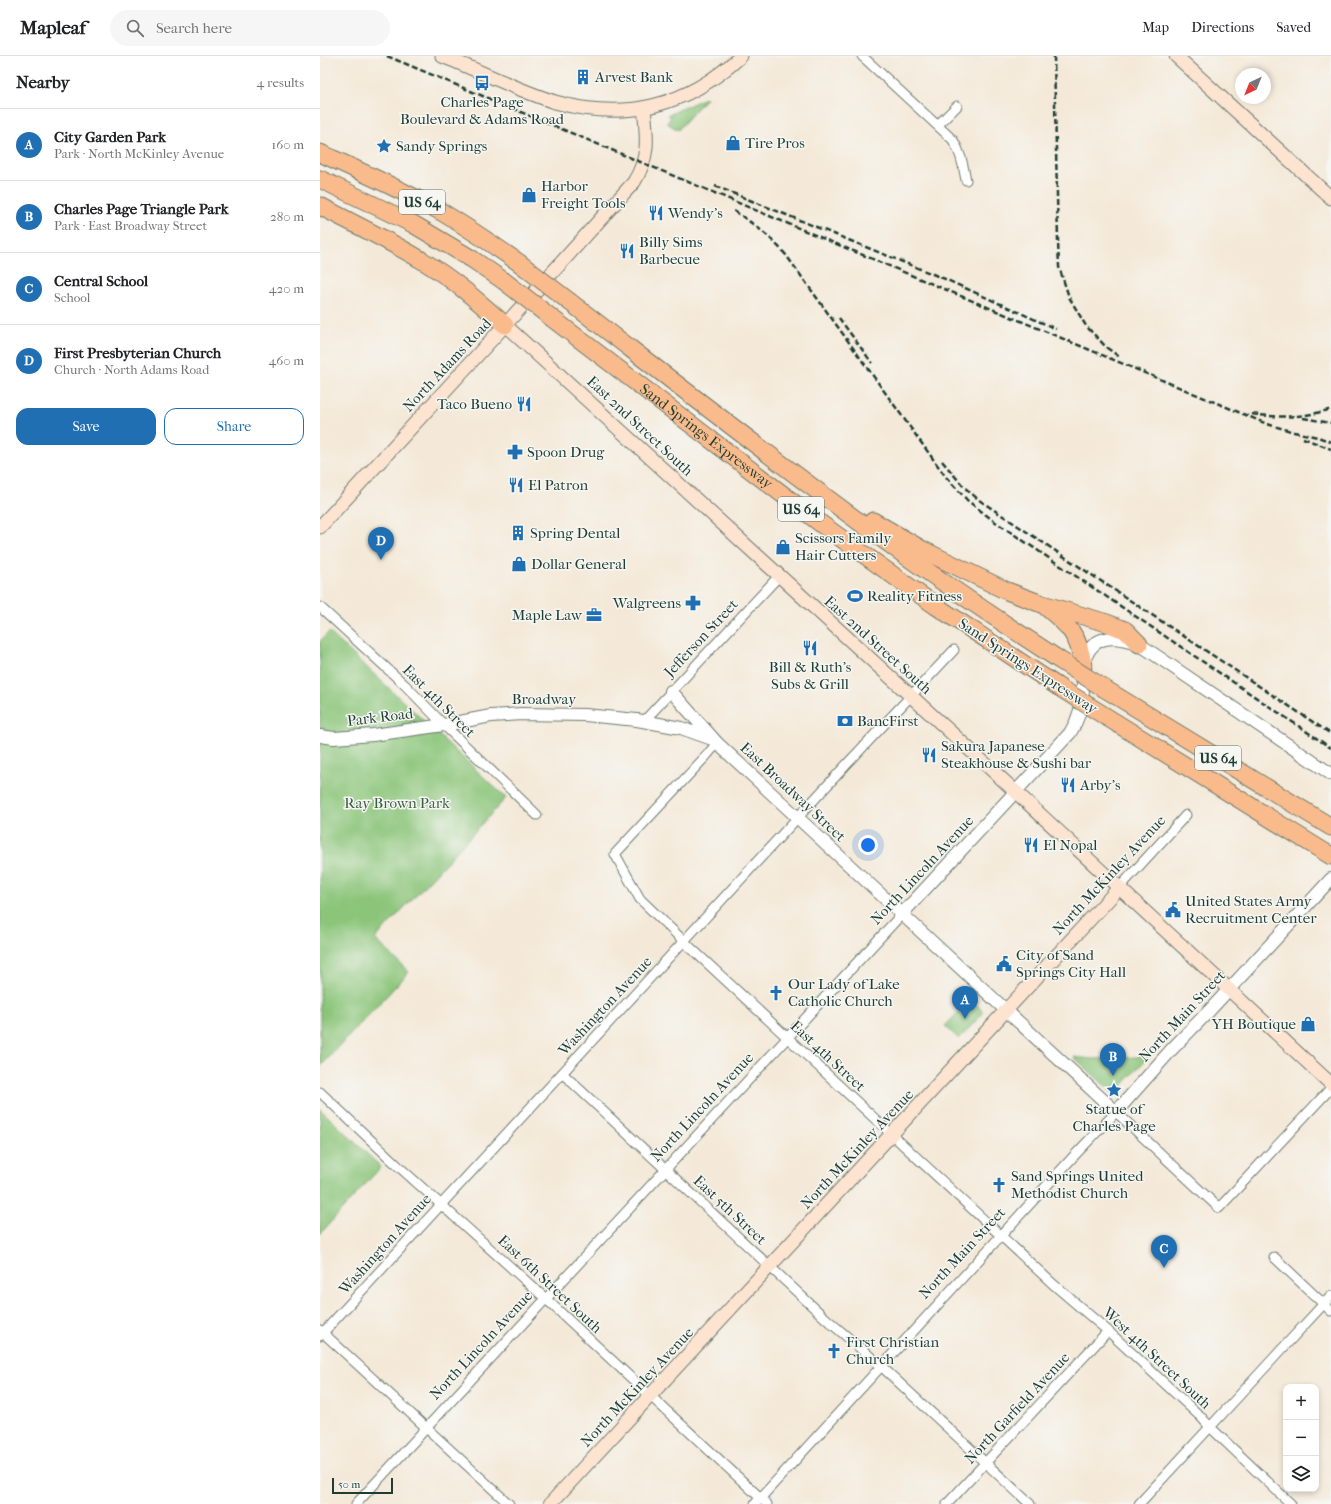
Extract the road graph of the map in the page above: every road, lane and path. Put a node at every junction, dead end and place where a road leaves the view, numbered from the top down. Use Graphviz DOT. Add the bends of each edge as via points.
graph roads {
  1 [pos="442,56"];
  2 [pos="741,56"];
  3 [pos="862,56"];
  4 [pos="1176,56"];
  5 [pos="956,106"];
  6 [pos="644,108"];
  7 [pos="938,126"];
  8 [pos="320,153"];
  9 [pos="320,179"];
  10 [pos="966,180"];
  11 [pos="1331,198"];
  12 [pos="320,206"];
  13 [pos="505,325"];
  14 [pos="813,488"];
  15 [pos="320,527"];
  16 [pos="779,576"];
  17 [pos="1039,603"];
  18 [pos="320,607"];
  19 [pos="1139,644"];
  20 [pos="954,650"];
  21 [pos="1083,666"];
  22 [pos="671,691"];
  23 [pos="910,696"];
  24 [pos="644,721"];
  25 [pos="444,725"];
  26 [pos="320,736"];
  27 [pos="715,741"];
  28 [pos="1331,774"];
  29 [pos="1015,792"];
  30 [pos="537,815"];
  31 [pos="1186,815"];
  32 [pos="798,819"];
  33 [pos="1331,828"];
  34 [pos="1324,851"];
  35 [pos="1329,885"];
  36 [pos="1119,888"];
  37 [pos="901,915"];
  38 [pos="683,942"];
  39 [pos="1229,990"];
  40 [pos="1006,1010"];
  41 [pos="788,1038"];
  42 [pos="562,1072"];
  43 [pos="1331,1084"];
  44 [pos="1331,1088"];
  45 [pos="320,1092"];
  46 [pos="1116,1112"];
  47 [pos="891,1135"];
  48 [pos="666,1169"];
  49 [pos="441,1203"];
  50 [pos="1000,1236"];
  51 [pos="1274,1257"];
  52 [pos="770,1266"];
  53 [pos="1331,1296"];
  54 [pos="546,1299"];
  55 [pos="1324,1304"];
  56 [pos="1331,1312"];
  57 [pos="1108,1331"];
  58 [pos="321,1333"];
  59 [pos="880,1366"];
  60 [pos="650,1397"];
  61 [pos="1210,1427"];
  62 [pos="426,1428"];
  63 [pos="985,1463"];
  64 [pos="761,1502"];
  65 [pos="356,1504"];
  66 [pos="509,1504"];
  67 [pos="550,1504"];
  68 [pos="947,1504"];
  69 [pos="1030,1504"];
  70 [pos="1139,1504"];
  71 [pos="1291,1504"];
  1 -- 6 [label="main road" via="556,102 588,109"];
  2 -- 6 [label="main road" via="696,90"];
  3 -- 7 [label="street"];
  4 -- 11 [label="main road"];
  5 -- 7 [label="street"];
  6 -- 13 [label="main road, North Adams Road" via="647,148 642,169 634,182"];
  7 -- 10 [label="street" via="958,148"];
  8 -- 14 [label="highway, Sand Springs Expressway / US 64, bridge" via="403,192 474,232 518,262"];
  9 -- 34 [label="highway, Sand Springs Expressway / US 64, bridge" via="413,224 472,259 824,526 936,606 1057,686"];
  12 -- 13 [label="highway" via="424,261"];
  13 -- 15 [label="main road, North Adams Road"];
  13 -- 16 [label="main road, East 2nd Street South"];
  14 -- 17 [label="highway" via="972,575"];
  14 -- 33 [label="highway, Sand Springs Expressway / US 64, bridge" via="980,608 1105,689"];
  16 -- 22 [label="street, Jefferson Street"];
  16 -- 23 [label="main road, East 2nd Street South"];
  17 -- 19 [label="highway" via="1125,630"];
  17 -- 21 [label="highway" via="1072,632 1081,651"];
  18 -- 25 [label="street, East 4th Street" via="405,685"];
  19 -- 21 [label="street" via="1124,639 1105,639 1092,647"];
  19 -- 28 [label="street"];
  20 -- 23 [label="street, Washington Avenue"];
  21 -- 29 [label="street, North Lincoln Avenue" via="1083,692 1077,722"];
  22 -- 24 [label="street, Jefferson Street"];
  22 -- 27 [label="street"];
  23 -- 29 [label="main road, East 2nd Street South"];
  23 -- 32 [label="street, Washington Avenue"];
  24 -- 25 [label="street, Broadway" via="585,715 521,714 491,716"];
  24 -- 27 [label="street, East Broadway Street" via="681,728"];
  25 -- 26 [label="street, Park Road" via="373,735 334,738"];
  25 -- 30 [label="street, East 4th Street"];
  27 -- 32 [label="street, East Broadway Street"];
  27 -- 38 [label="street, East 4th Street" via="708,754 615,854 640,899"];
  29 -- 36 [label="main road, East 2nd Street South"];
  29 -- 37 [label="street, North Lincoln Avenue"];
  31 -- 36 [label="street, North McKinley Avenue"];
  32 -- 37 [label="street, East Broadway Street"];
  32 -- 38 [label="street, Washington Avenue"];
  35 -- 39 [label="street, North Main Street"];
  36 -- 39 [label="main road, East 2nd Street South"];
  36 -- 40 [label="main road, North McKinley Avenue"];
  37 -- 40 [label="street, East Broadway Street"];
  37 -- 41 [label="street, North Lincoln Avenue"];
  38 -- 41 [label="street, East 4th Street"];
  38 -- 42 [label="street, Washington Avenue"];
  39 -- 43 [label="main road, East 2nd Street South"];
  39 -- 46 [label="street, North Main Street"];
  40 -- 46 [label="street, East Broadway Street"];
  40 -- 47 [label="main road, North McKinley Avenue"];
  41 -- 47 [label="street, East 4th Street"];
  41 -- 48 [label="street, North Lincoln Avenue"];
  42 -- 48 [label="street, East 5th Street"];
  42 -- 49 [label="street, Washington Avenue"];
  44 -- 46 [label="street" via="1219,1208"];
  45 -- 49 [label="street, East 6th Street South"];
  46 -- 50 [label="street, North Main Street"];
  47 -- 50 [label="street, East 4th Street"];
  47 -- 52 [label="main road, North McKinley Avenue"];
  48 -- 52 [label="street, East 5th Street"];
  48 -- 54 [label="street, North Lincoln Avenue"];
  49 -- 54 [label="street, East 6th Street South"];
  49 -- 58 [label="street, Washington Avenue"];
  50 -- 57 [label="street, West 4th Street South"];
  50 -- 59 [label="street, North Main Street"];
  51 -- 55 [label="street"];
  52 -- 59 [label="street, East 5th Street"];
  52 -- 60 [label="main road, North McKinley Avenue"];
  53 -- 55 [label="street"];
  54 -- 60 [label="street, East 6th Street South"];
  54 -- 62 [label="street, North Lincoln Avenue"];
  55 -- 56 [label="street"];
  55 -- 61 [label="street"];
  57 -- 61 [label="street, West 4th Street South"];
  57 -- 63 [label="street, North Garfield Avenue"];
  58 -- 62 [label="street"];
  59 -- 63 [label="street, East 5th Street"];
  59 -- 64 [label="street, North Main Street"];
  60 -- 64 [label="street, East 6th Street South"];
  60 -- 67 [label="main road, North McKinley Avenue"];
  61 -- 70 [label="street"];
  61 -- 71 [label="street, West 4th Street South"];
  62 -- 65 [label="street, North Lincoln Avenue"];
  62 -- 66 [label="street"];
  63 -- 68 [label="street, North Garfield Avenue"];
  63 -- 69 [label="street, East 5th Street"];
}
